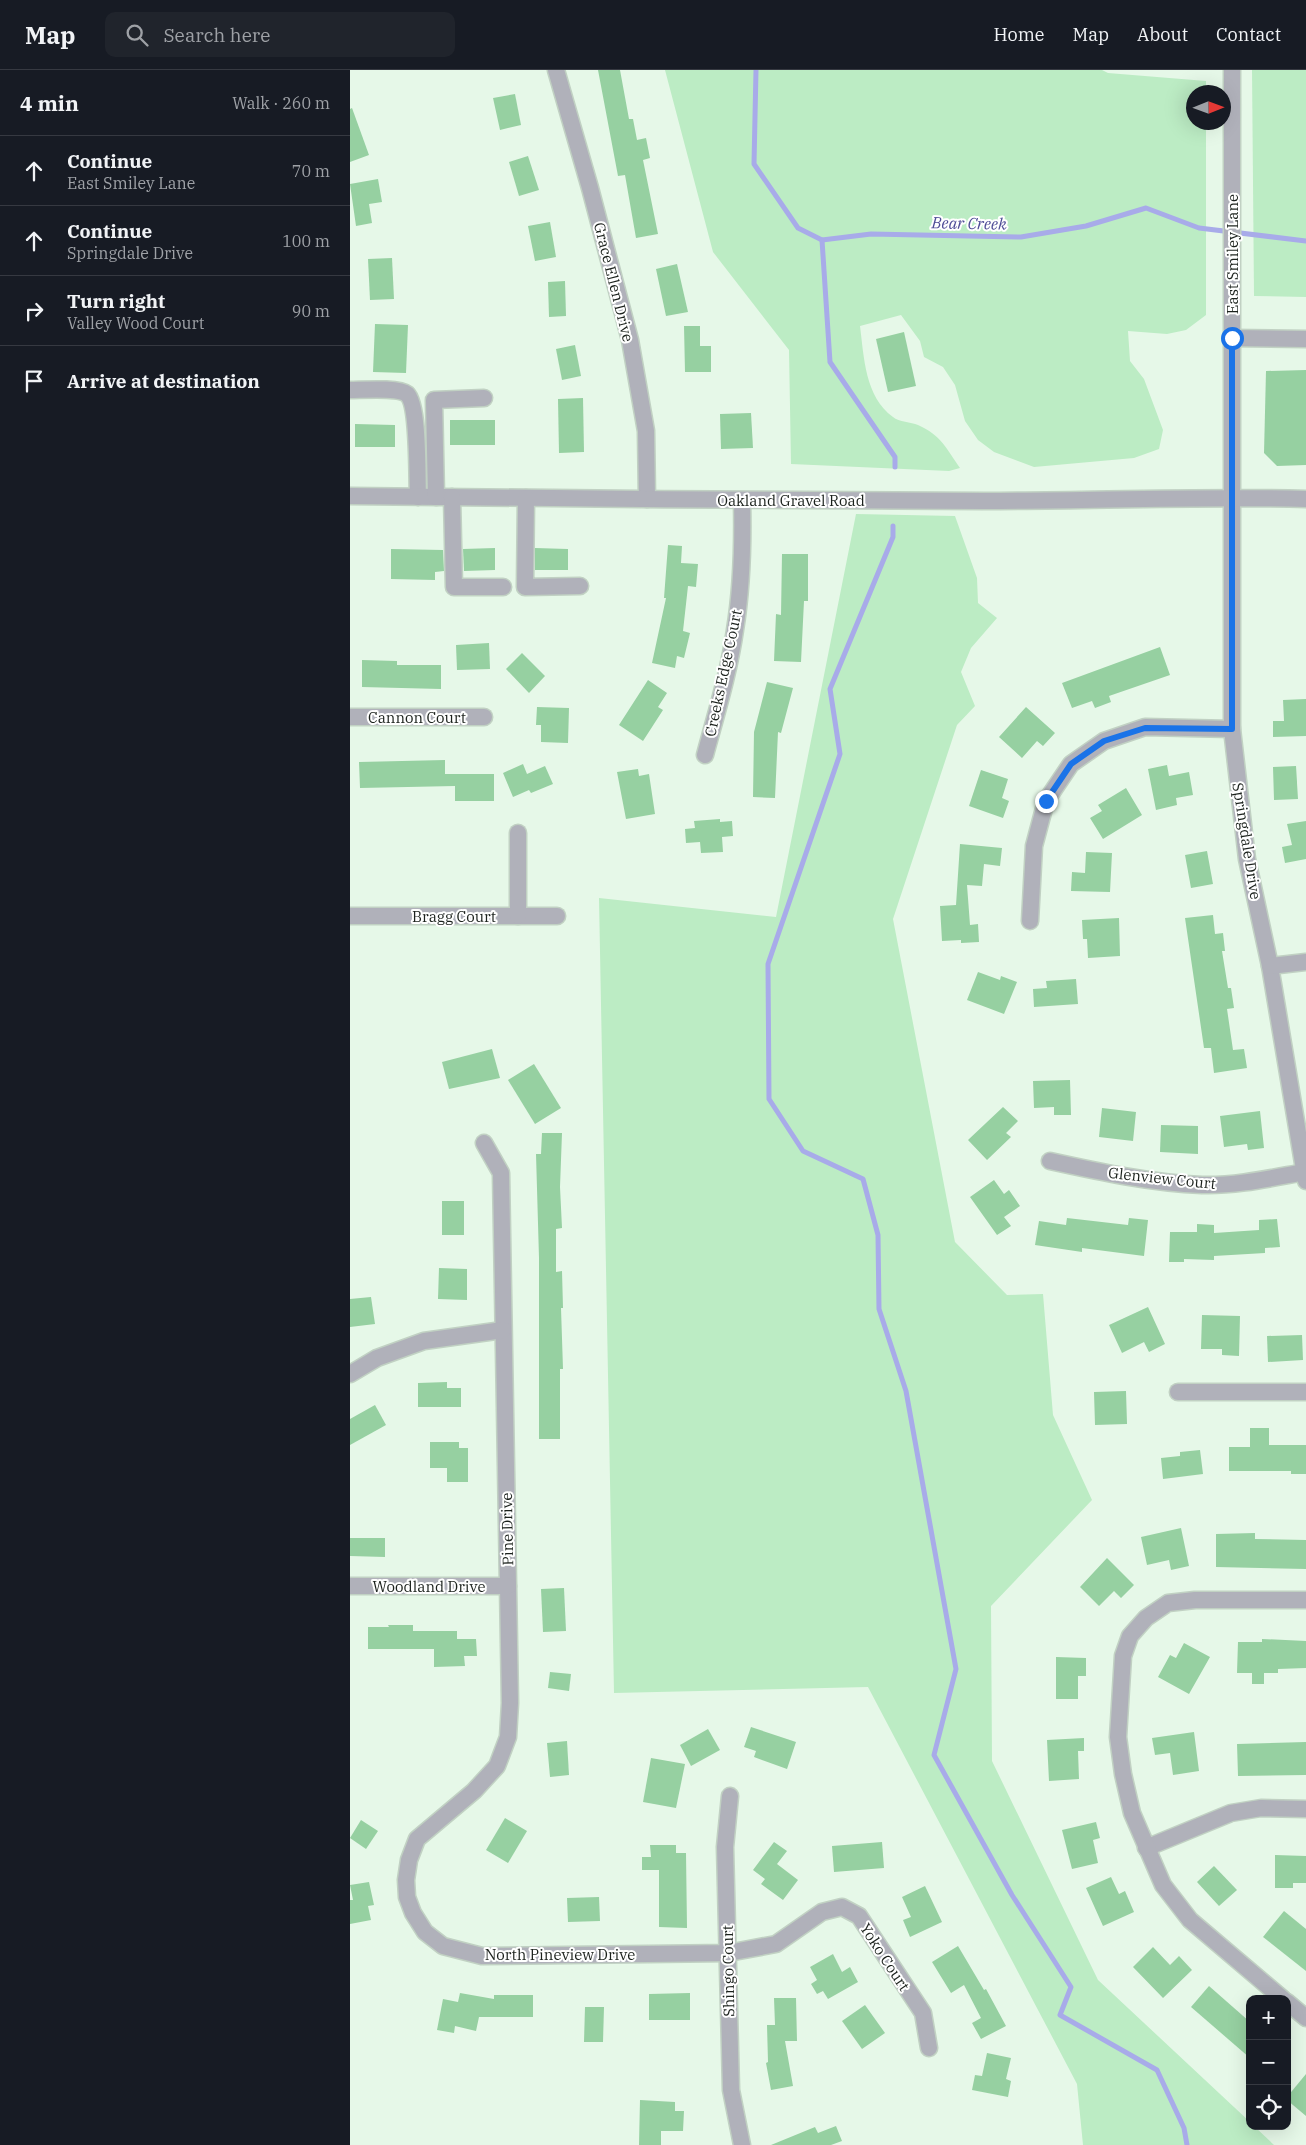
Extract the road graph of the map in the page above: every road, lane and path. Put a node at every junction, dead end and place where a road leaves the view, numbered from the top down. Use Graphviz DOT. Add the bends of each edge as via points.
graph roads {
  1 [pos="556,70"];
  2 [pos="1232,70"];
  3 [pos="1232,338"];
  4 [pos="1306,339"];
  5 [pos="350,390"];
  6 [pos="484,398"];
  7 [pos="350,496"];
  8 [pos="418,496"];
  9 [pos="436,497"];
  10 [pos="452,497"];
  11 [pos="1233,497"];
  12 [pos="526,498"];
  13 [pos="647,499"];
  14 [pos="1306,499"];
  15 [pos="742,500"];
  16 [pos="580,586"];
  17 [pos="503,587"];
  18 [pos="350,717"];
  19 [pos="484,717"];
  20 [pos="1232,729"];
  21 [pos="705,756"];
  22 [pos="518,833"];
  23 [pos="350,916"];
  24 [pos="518,916"];
  25 [pos="557,916"];
  26 [pos="1030,921"];
  27 [pos="1306,962"];
  28 [pos="1270,966"];
  29 [pos="484,1143"];
  30 [pos="1050,1161"];
  31 [pos="1305,1176"];
  32 [pos="503,1330"];
  33 [pos="350,1374"];
  34 [pos="1178,1392"];
  35 [pos="1306,1392"];
  36 [pos="350,1586"];
  37 [pos="508,1586"];
  38 [pos="1306,1600"];
  39 [pos="730,1796"];
  40 [pos="1306,1809"];
  41 [pos="1146,1848"];
  42 [pos="406,1880"];
  43 [pos="728,1953"];
  44 [pos="1278,1995"];
  45 [pos="1291,2005"];
  46 [pos="1306,2018"];
  47 [pos="929,2048"];
  48 [pos="740,2144"];
  1 -- 13 [label="street, Grace Ellen Drive" via="630,340 646,431"];
  2 -- 3 [label="street, East Smiley Lane"];
  3 -- 4 [label="street"];
  3 -- 11 [label="street, East Smiley Lane"];
  5 -- 8 [label="street" via="399,391 408,395 415,409"];
  6 -- 9 [label="street" via="434,400"];
  7 -- 8 [label="street, Oakland Gravel Road"];
  8 -- 9 [label="street, Oakland Gravel Road"];
  9 -- 10 [label="street, Oakland Gravel Road"];
  10 -- 12 [label="street, Oakland Gravel Road"];
  10 -- 17 [label="street" via="454,587"];
  11 -- 14 [label="street, Oakland Gravel Road"];
  11 -- 15 [label="street, Oakland Gravel Road"];
  11 -- 20 [label="street, Springdale Drive"];
  12 -- 13 [label="street, Oakland Gravel Road"];
  12 -- 16 [label="street" via="525,587"];
  13 -- 15 [label="street, Oakland Gravel Road"];
  15 -- 21 [label="street, Creeks Edge Court" via="743,547 735,629"];
  18 -- 19 [label="street, Cannon Court"];
  20 -- 26 [label="street" via="1145,728 1104,741 1071,764 1046,801 1034,846"];
  20 -- 28 [label="street, Springdale Drive" via="1247,859"];
  22 -- 24 [label="street"];
  23 -- 24 [label="street, Bragg Court"];
  24 -- 25 [label="street, Bragg Court"];
  27 -- 28 [label="street"];
  28 -- 31 [label="street, Springdale Drive"];
  29 -- 32 [label="street, Pine Drive" via="501,1173"];
  30 -- 31 [label="street, Glenview Court" via="1146,1179 1203,1185"];
  32 -- 33 [label="street" via="424,1341 377,1358"];
  32 -- 37 [label="street, Pine Drive"];
  34 -- 35 [label="street"];
  36 -- 37 [label="street, Woodland Drive"];
  37 -- 42 [label="street, Pine Drive" via="508,1737 497,1766 474,1791 418,1840 409,1860"];
  38 -- 41 [label="street" via="1168,1603 1146,1618 1130,1636 1123,1656 1118,1737 1132,1813"];
  39 -- 43 [label="street, Shingo Court" via="725,1847"];
  40 -- 41 [label="street" via="1261,1808 1231,1813"];
  41 -- 44 [label="street" via="1163,1885 1190,1920"];
  42 -- 43 [label="street, North Pineview Drive" via="413,1913 425,1932 443,1946 482,1956"];
  43 -- 47 [label="street, Yoko Court" via="776,1944 822,1912 842,1907 859,1916 923,2013"];
  43 -- 48 [label="street, Shingo Court" via="731,2090"];
  45 -- 46 [label="street"];
}
